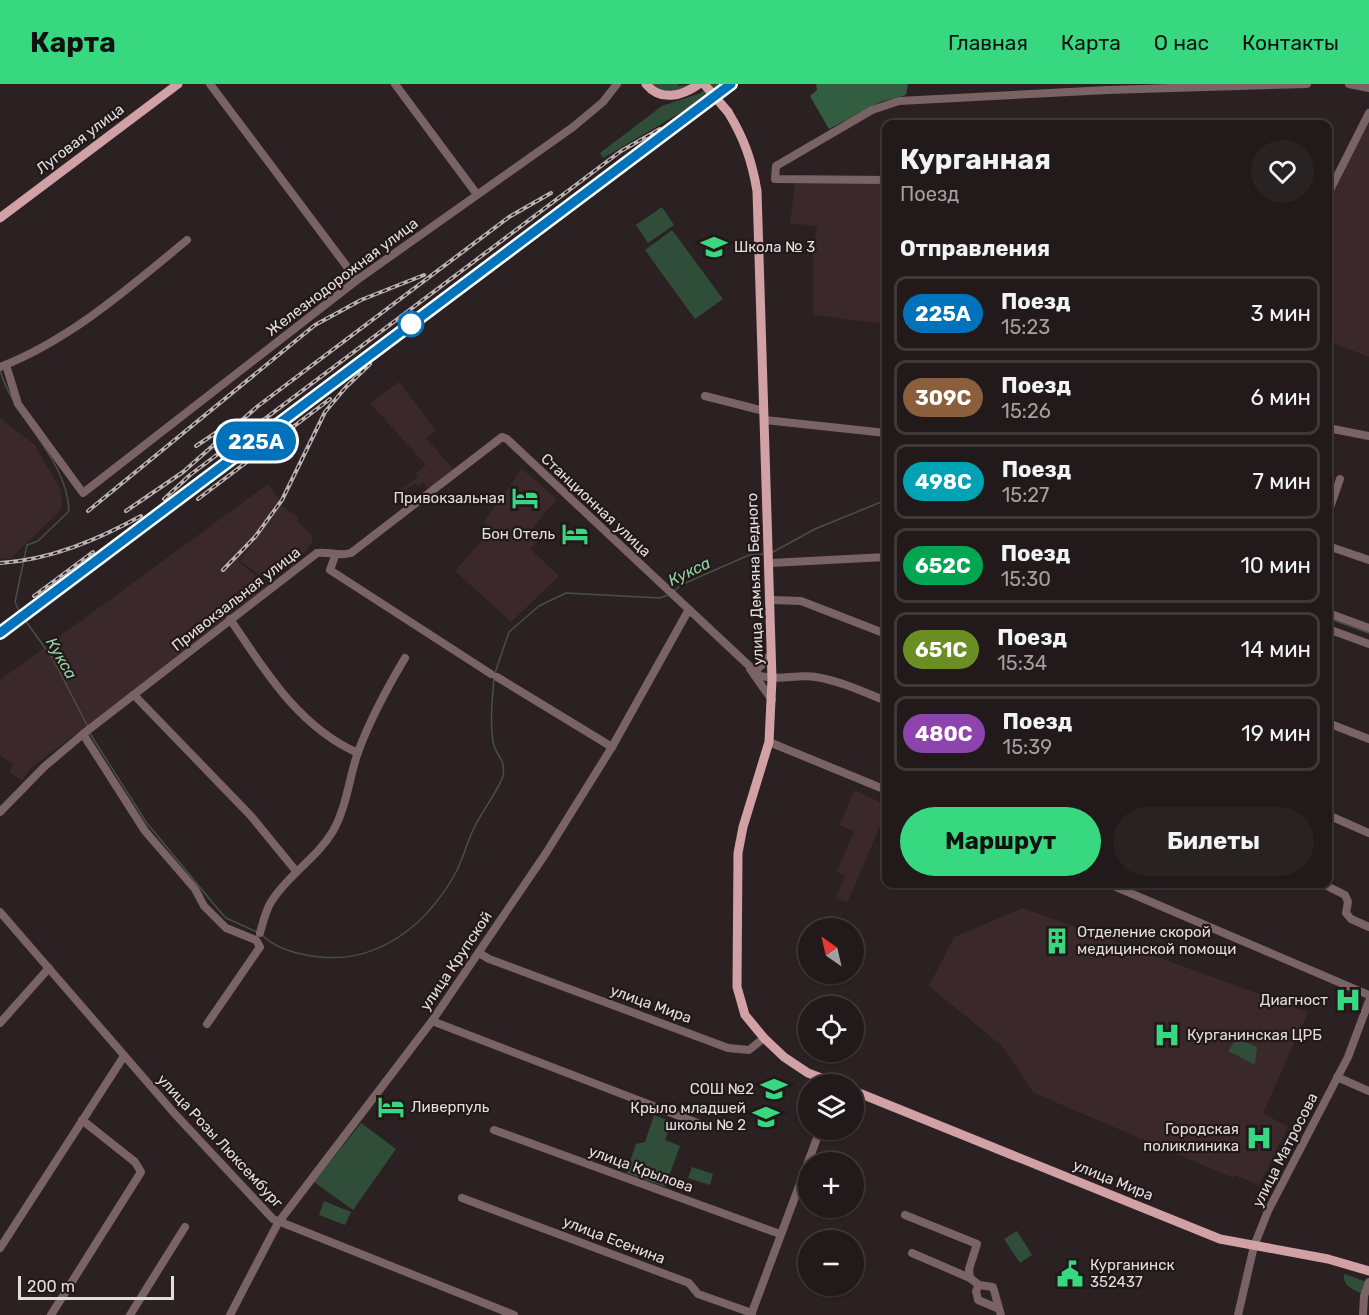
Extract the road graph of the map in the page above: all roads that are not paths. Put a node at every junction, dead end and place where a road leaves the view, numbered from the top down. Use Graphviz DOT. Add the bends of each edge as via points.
graph roads {
  1 [pos="178,84"];
  2 [pos="210,84"];
  3 [pos="395,84"];
  4 [pos="617,84"];
  5 [pos="646,84"];
  6 [pos="699,84"];
  7 [pos="704,84"];
  8 [pos="1307,84"];
  9 [pos="1349,84"];
  10 [pos="1369,88"];
  11 [pos="1369,113"];
  12 [pos="882,180"];
  13 [pos="1332,184"];
  14 [pos="476,193"];
  15 [pos="0,218"];
  16 [pos="187,240"];
  17 [pos="357,280"];
  18 [pos="3,366"];
  19 [pos="705,396"];
  20 [pos="765,416"];
  21 [pos="1332,429"];
  22 [pos="882,432"];
  23 [pos="1369,436"];
  24 [pos="502,437"];
  25 [pos="1340,479"];
  26 [pos="1332,502"];
  27 [pos="1332,547"];
  28 [pos="335,556"];
  29 [pos="770,557"];
  30 [pos="882,557"];
  31 [pos="1369,560"];
  32 [pos="771,600"];
  33 [pos="688,611"];
  34 [pos="1332,614"];
  35 [pos="230,619"];
  36 [pos="1369,628"];
  37 [pos="1332,630"];
  38 [pos="882,632"];
  39 [pos="1369,644"];
  40 [pos="772,651"];
  41 [pos="405,658"];
  42 [pos="750,669"];
  43 [pos="772,679"];
  44 [pos="134,695"];
  45 [pos="882,699"];
  46 [pos="772,702"];
  47 [pos="1332,725"];
  48 [pos="86,731"];
  49 [pos="1369,739"];
  50 [pos="769,742"];
  51 [pos="612,747"];
  52 [pos="358,753"];
  53 [pos="882,788"];
  54 [pos="0,812"];
  55 [pos="1332,817"];
  56 [pos="1369,833"];
  57 [pos="297,871"];
  58 [pos="1118,888"];
  59 [pos="1331,888"];
  60 [pos="0,912"];
  61 [pos="1369,927"];
  62 [pos="258,936"];
  63 [pos="479,953"];
  64 [pos="49,968"];
  65 [pos="1369,995"];
  66 [pos="1369,1001"];
  67 [pos="432,1021"];
  68 [pos="0,1023"];
  69 [pos="207,1024"];
  70 [pos="764,1038"];
  71 [pos="124,1056"];
  72 [pos="811,1074"];
  73 [pos="1337,1077"];
  74 [pos="1369,1091"];
  75 [pos="864,1095"];
  76 [pos="82,1120"];
  77 [pos="708,1127"];
  78 [pos="494,1130"];
  79 [pos="816,1140"];
  80 [pos="462,1198"];
  81 [pos="904,1215"];
  82 [pos="278,1223"];
  83 [pos="185,1227"];
  84 [pos="780,1234"];
  85 [pos="1254,1246"];
  86 [pos="0,1248"];
  87 [pos="912,1253"];
  88 [pos="1369,1271"];
  89 [pos="970,1278"];
  90 [pos="1369,1282"];
  91 [pos="979,1285"];
  92 [pos="999,1312"];
  93 [pos="751,1314"];
  94 [pos="51,1315"];
  95 [pos="130,1315"];
  96 [pos="231,1315"];
  97 [pos="514,1315"];
  98 [pos="1238,1315"];
  99 [pos="1363,1315"];
  1 -- 15 [label="main road, Луговая улица"];
  2 -- 17 [label="street"];
  3 -- 14 [label="street"];
  4 -- 14 [label="street, Железнодорожная улица" via="603,102 573,127"];
  5 -- 6 [label="main road" via="662,96 676,96"];
  7 -- 20 [label="main road, улица Демьяна Бедного, bridge" via="728,112 752,160 757,191"];
  8 -- 12 [label="street" via="899,101 864,114 776,166 775,180"];
  9 -- 10 [label="street"];
  11 -- 13 [label="street"];
  14 -- 17 [label="street, Железнодорожная улица"];
  16 -- 18 [label="street" via="91,315"];
  17 -- 18 [label="street, Железнодорожная улица" via="82,493 18,404"];
  19 -- 20 [label="street"];
  20 -- 22 [label="street"];
  20 -- 29 [label="main road, улица Демьяна Бедного"];
  21 -- 23 [label="street"];
  24 -- 28 [label="street, Привокзальная улица" via="351,553"];
  24 -- 33 [label="street, Станционная улица"];
  25 -- 26 [label="street"];
  27 -- 31 [label="street"];
  28 -- 35 [label="street, Привокзальная улица" via="317,553"];
  28 -- 51 [label="street" via="330,570"];
  29 -- 30 [label="street"];
  29 -- 32 [label="main road, улица Демьяна Бедного"];
  32 -- 38 [label="street" via="801,601"];
  32 -- 40 [label="main road, улица Демьяна Бедного"];
  33 -- 42 [label="street, Станционная улица"];
  33 -- 51 [label="street, улица Крупской"];
  34 -- 36 [label="street"];
  35 -- 44 [label="street, Привокзальная улица"];
  35 -- 52 [label="street" via="302,715 322,735"];
  37 -- 39 [label="street"];
  40 -- 42 [label="street" via="760,667"];
  40 -- 43 [label="main road, улица Демьяна Бедного"];
  41 -- 52 [label="street"];
  42 -- 43 [label="street, Станционная улица"];
  42 -- 46 [label="street, Станционная улица"];
  43 -- 45 [label="street" via="815,677"];
  43 -- 46 [label="main road, улица Демьяна Бедного"];
  44 -- 48 [label="street, Привокзальная улица"];
  44 -- 57 [label="street"];
  46 -- 50 [label="main road, улица Демьяна Бедного"];
  47 -- 49 [label="street"];
  48 -- 54 [label="street, Привокзальная улица"];
  48 -- 62 [label="street" via="145,831 195,889 204,906 226,928"];
  50 -- 53 [label="street"];
  50 -- 70 [label="main road, улица Демьяна Бедного" via="743,827 736,884 737,987 745,1015"];
  51 -- 63 [label="street, улица Крупской"];
  52 -- 57 [label="street" via="333,831 312,859"];
  55 -- 56 [label="street"];
  57 -- 62 [label="street" via="272,899"];
  58 -- 65 [label="street"];
  59 -- 61 [label="street" via="1345,895 1346,913 1351,919"];
  60 -- 64 [label="street, улица Розы Люксембург"];
  62 -- 69 [label="street" via="257,954"];
  63 -- 67 [label="street, улица Крупской"];
  63 -- 70 [label="street, улица Мира" via="728,1048 749,1050"];
  64 -- 68 [label="street"];
  64 -- 71 [label="street, улица Розы Люксембург"];
  66 -- 73 [label="street, улица Матросова"];
  67 -- 77 [label="street"];
  67 -- 82 [label="street, улица Крупской"];
  70 -- 72 [label="main road"];
  71 -- 76 [label="street"];
  71 -- 82 [label="street, улица Розы Люксембург"];
  73 -- 74 [label="street"];
  73 -- 85 [label="street, улица Матросова"];
  75 -- 85 [label="main road, улица Мира" via="1220,1239"];
  76 -- 86 [label="street"];
  76 -- 94 [label="street" via="135,1162 141,1172"];
  78 -- 84 [label="street, улица Крылова"];
  79 -- 84 [label="street"];
  80 -- 93 [label="street, улица Есенина" via="689,1283 698,1294"];
  81 -- 89 [label="street" via="977,1244"];
  82 -- 96 [label="street, улица Крупской"];
  82 -- 97 [label="street, улица Розы Люксембург"];
  83 -- 95 [label="street"];
  84 -- 93 [label="street"];
  85 -- 88 [label="main road, улица Мира" via="1328,1259"];
  85 -- 98 [label="street, улица Матросова"];
  87 -- 89 [label="street"];
  89 -- 91 [label="street"];
  90 -- 99 [label="street"];
  91 -- 92 [label="street" via="993,1287"];
  91 -- 92 [label="street" via="978,1300"];
}
